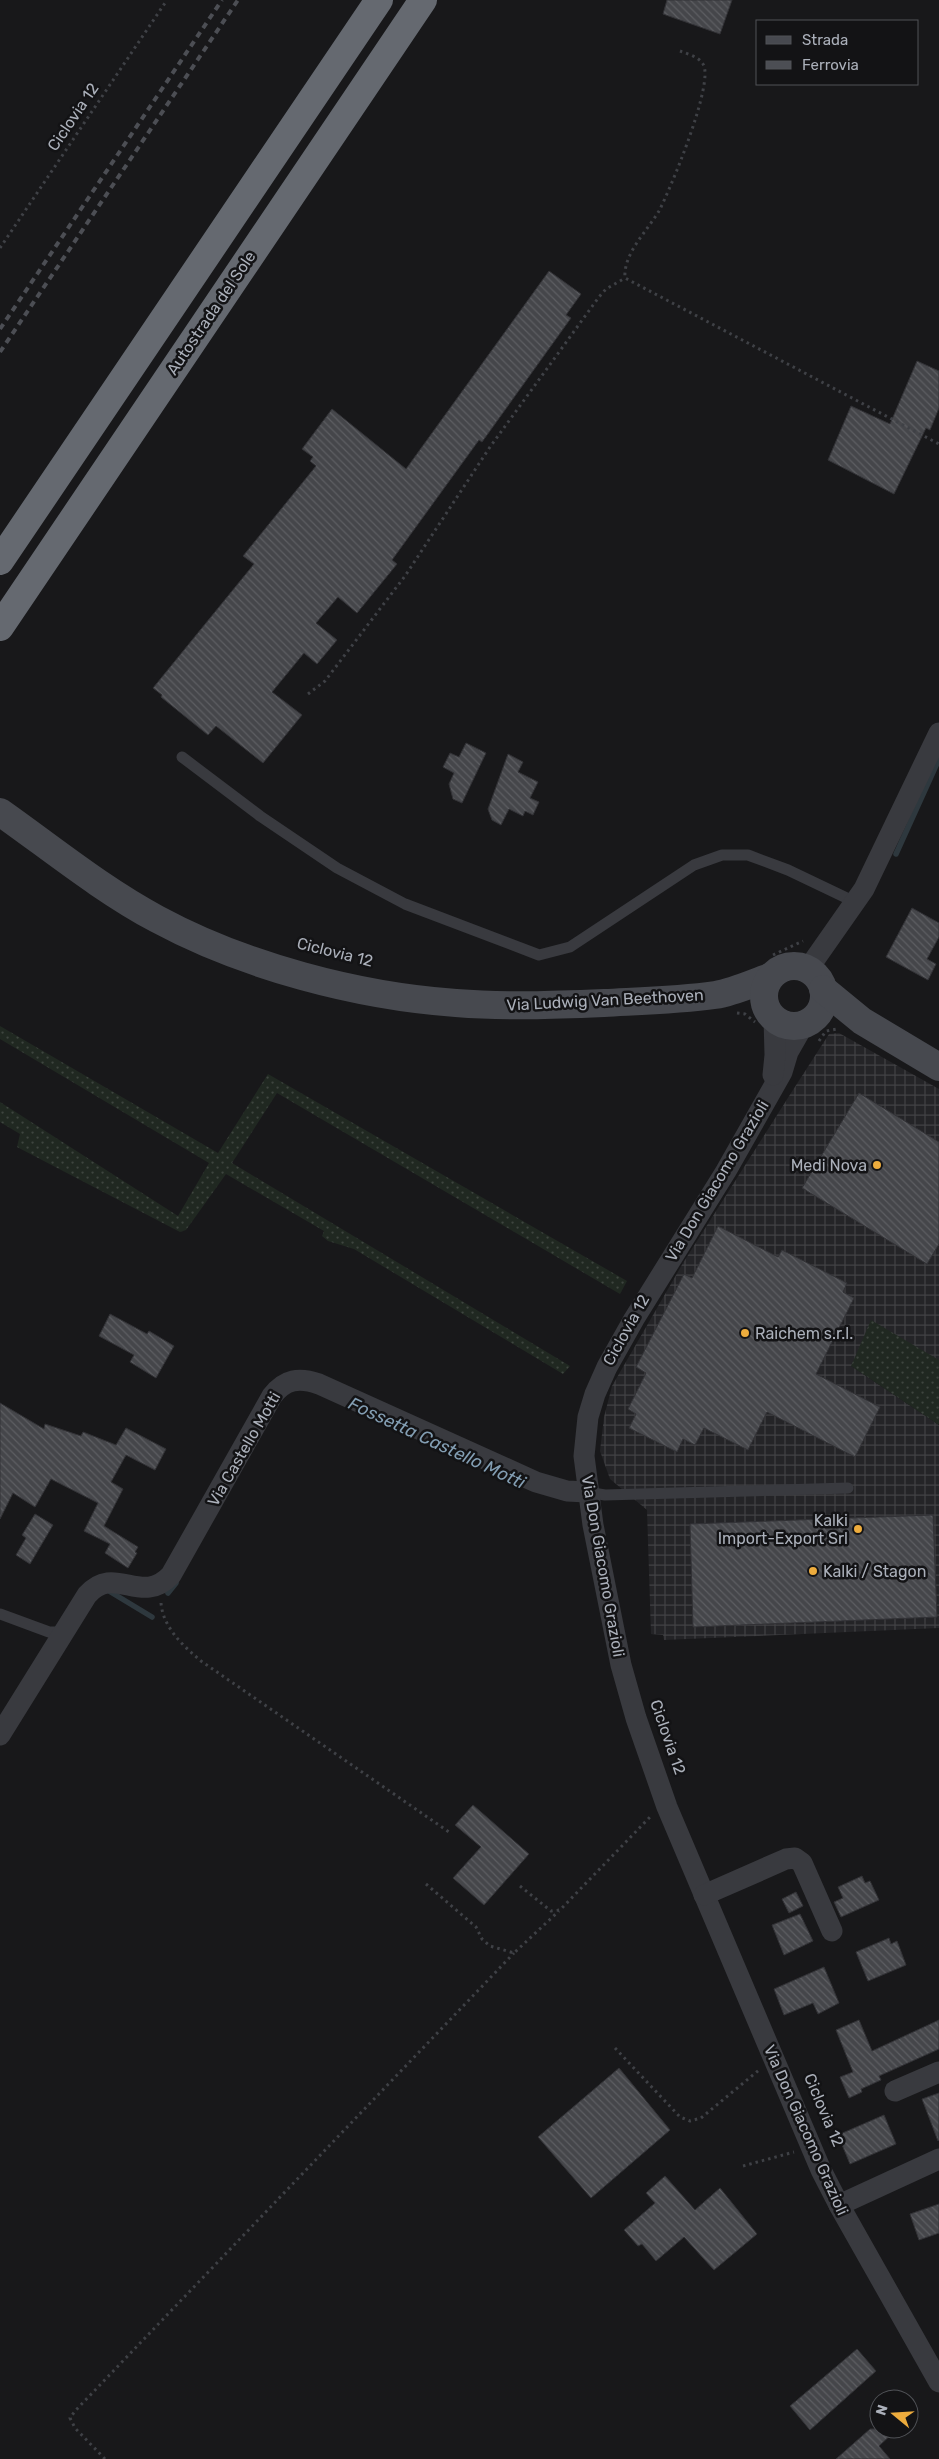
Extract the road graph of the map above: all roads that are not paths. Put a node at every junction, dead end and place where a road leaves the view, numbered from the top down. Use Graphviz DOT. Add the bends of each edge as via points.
graph roads {
  1 [pos="379,0"];
  2 [pos="422,0"];
  3 [pos="0,561"];
  4 [pos="0,627"];
  5 [pos="939,733"];
  6 [pos="182,757"];
  7 [pos="0,812"];
  8 [pos="855,902"];
  9 [pos="769,968"];
  10 [pos="816,979"];
  11 [pos="723,1003"];
  12 [pos="767,1018"];
  13 [pos="851,1025"];
  14 [pos="811,1029"];
  15 [pos="939,1067"];
  16 [pos="771,1090"];
  17 [pos="848,1488"];
  18 [pos="587,1492"];
  19 [pos="0,1614"];
  20 [pos="64,1632"];
  21 [pos="0,1735"];
  22 [pos="704,1895"];
  23 [pos="832,1931"];
  24 [pos="939,2072"];
  25 [pos="895,2091"];
  26 [pos="939,2159"];
  27 [pos="839,2206"];
  28 [pos="939,2382"];
  1 -- 3 [label="highway"];
  2 -- 4 [label="highway, Autostrada del Sole"];
  5 -- 8 [label="street"];
  6 -- 8 [label="lane" via="260,816 337,868 405,904 539,954 570,947 694,865 722,855 748,855"];
  7 -- 11 [label="street, Via Ludwig Van Beethoven" via="110,890 156,918 217,946 284,970 351,987 455,1003 522,1006"];
  8 -- 10 [label="street" via="824,947"];
  9 -- 10 [label="street, Via Ludwig Van Beethoven" via="798,966"];
  9 -- 11 [label="street, Via Ludwig Van Beethoven"];
  9 -- 12 [label="street" via="764,995"];
  10 -- 13 [label="street, Via Ludwig Van Beethoven"];
  10 -- 14 [label="street" via="823,1005"];
  11 -- 12 [label="street, Via Ludwig Van Beethoven"];
  12 -- 14 [label="street, Via Ludwig Van Beethoven"];
  12 -- 16 [label="street, Via Don Giacomo Grazioli" via="775,1055"];
  13 -- 14 [label="street, Via Ludwig Van Beethoven"];
  13 -- 15 [label="street, Via Ludwig Van Beethoven"];
  14 -- 16 [label="street, Via Don Giacomo Grazioli" via="788,1052 782,1072"];
  16 -- 18 [label="street, Via Don Giacomo Grazioli" via="726,1171 607,1367 588,1417 584,1456"];
  17 -- 18 [label="lane" via="605,1495"];
  18 -- 20 [label="street, Via Castello Motti" via="567,1491 536,1482 319,1384 293,1380 283,1384 272,1396 171,1575 149,1588 109,1582 96,1586"];
  18 -- 22 [label="street, Via Don Giacomo Grazioli" via="621,1665 636,1718"];
  19 -- 20 [label="lane" via="49,1632"];
  20 -- 21 [label="street"];
  22 -- 23 [label="street" via="786,1858 795,1858 802,1864"];
  22 -- 27 [label="street, Via Don Giacomo Grazioli"];
  24 -- 25 [label="street"];
  26 -- 27 [label="street"];
  27 -- 28 [label="street, Via Don Giacomo Grazioli"];
}
